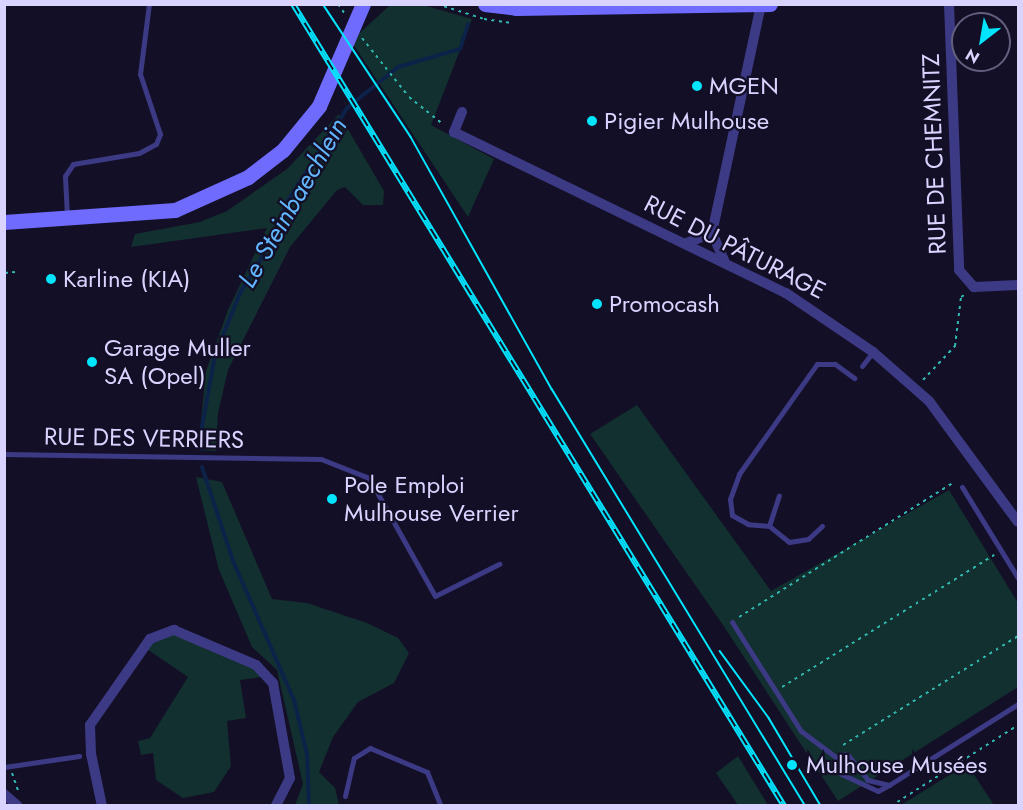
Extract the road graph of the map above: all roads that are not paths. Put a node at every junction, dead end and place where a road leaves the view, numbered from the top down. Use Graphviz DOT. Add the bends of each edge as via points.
graph roads {
  1 [pos="149,4"];
  2 [pos="363,4"];
  3 [pos="485,4"];
  4 [pos="771,4"];
  5 [pos="949,4"];
  6 [pos="761,5"];
  7 [pos="353,12"];
  8 [pos="462,112"];
  9 [pos="67,217"];
  10 [pos="7,223"];
  11 [pos="712,233"];
  12 [pos="687,243"];
  13 [pos="725,261"];
  14 [pos="1018,285"];
  15 [pos="873,351"];
  16 [pos="862,366"];
  17 [pos="854,378"];
  18 [pos="4,454"];
  19 [pos="962,487"];
  20 [pos="779,496"];
  21 [pos="1018,522"];
  22 [pos="769,526"];
  23 [pos="822,526"];
  24 [pos="498,564"];
  25 [pos="1018,578"];
  26 [pos="732,622"];
  27 [pos="1018,704"];
  28 [pos="79,756"];
  29 [pos="837,758"];
  30 [pos="7,767"];
  31 [pos="889,784"];
  32 [pos="4,794"];
  33 [pos="345,796"];
  34 [pos="16,804"];
  35 [pos="102,806"];
  36 [pos="276,806"];
  37 [pos="441,806"];
  1 -- 9 [label="lane" via="140,74 160,134 156,144 139,153 73,164 65,176"];
  2 -- 7 [label="street"];
  3 -- 6 [label="street" via="516,8"];
  4 -- 6 [label="street"];
  5 -- 14 [label="street, RUE DE CHEMNITZ" via="959,270 974,287"];
  6 -- 11 [label="street"];
  7 -- 9 [label="street" via="344,55 319,105 300,133 266,164 202,201 175,210 133,216"];
  8 -- 12 [label="street, RUE DU PÂTURAGE" via="454,132"];
  9 -- 10 [label="street"];
  11 -- 12 [label="street"];
  11 -- 13 [label="street"];
  12 -- 13 [label="street, RUE DU PÂTURAGE"];
  13 -- 15 [label="street, RUE DU PÂTURAGE" via="823,315"];
  15 -- 16 [label="lane"];
  15 -- 21 [label="street, RUE DU PÂTURAGE" via="914,387 978,462"];
  17 -- 22 [label="lane" via="834,364 818,364 739,474 730,499 732,515 747,524"];
  18 -- 24 [label="lane, RUE DES VERRIERS" via="321,459 369,478 435,596"];
  19 -- 25 [label="lane"];
  20 -- 22 [label="lane"];
  22 -- 23 [label="lane" via="789,542 808,539"];
  26 -- 29 [label="lane" via="801,731"];
  27 -- 31 [label="lane"];
  28 -- 30 [label="lane"];
  29 -- 31 [label="lane" via="848,755 868,780"];
  29 -- 31 [label="lane" via="837,772 872,791"];
  32 -- 34 [label="street"];
  33 -- 37 [label="lane" via="354,758 370,748 388,752 427,772"];
  35 -- 36 [label="street" via="91,754 90,724 150,639 174,630 256,666 273,683 290,778"];
}
